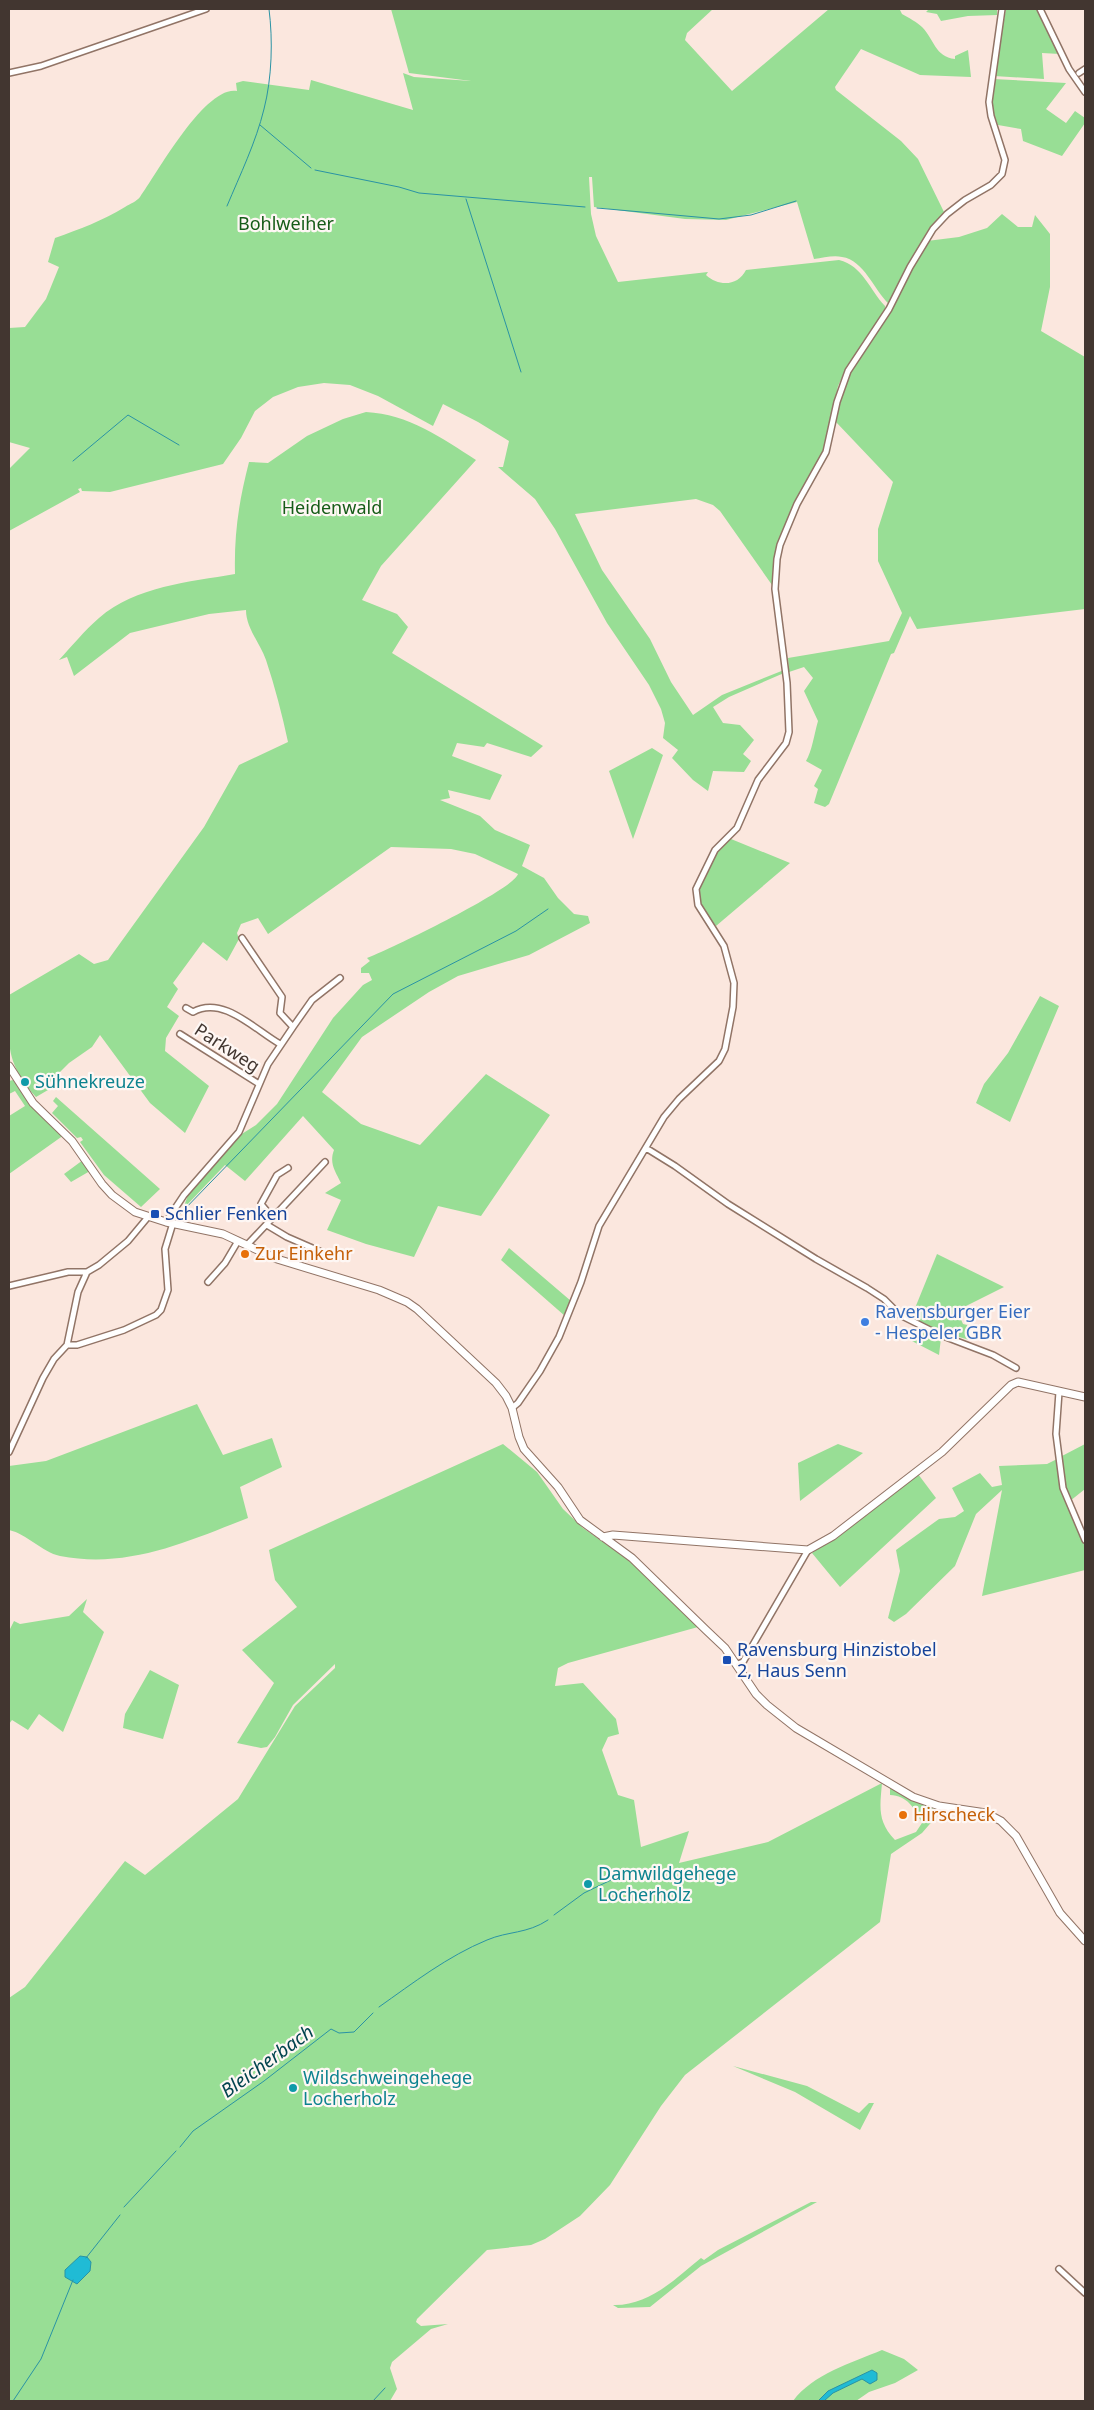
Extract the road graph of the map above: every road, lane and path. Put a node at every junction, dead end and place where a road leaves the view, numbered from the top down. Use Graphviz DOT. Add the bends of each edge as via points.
graph roads {
  1 [pos="206,9"];
  2 [pos="1002,9"];
  3 [pos="1040,9"];
  4 [pos="1085,69"];
  5 [pos="9,73"];
  6 [pos="1079,73"];
  7 [pos="1085,92"];
  8 [pos="242,938"];
  9 [pos="340,978"];
  10 [pos="186,1008"];
  11 [pos="293,1027"];
  12 [pos="180,1034"];
  13 [pos="280,1044"];
  14 [pos="9,1066"];
  15 [pos="259,1084"];
  16 [pos="646,1148"];
  17 [pos="326,1162"];
  18 [pos="288,1168"];
  19 [pos="148,1216"];
  20 [pos="272,1217"];
  21 [pos="170,1222"];
  22 [pos="267,1225"];
  23 [pos="238,1241"];
  24 [pos="247,1245"];
  25 [pos="326,1254"];
  26 [pos="87,1272"];
  27 [pos="208,1282"];
  28 [pos="9,1286"];
  29 [pos="67,1345"];
  30 [pos="1016,1368"];
  31 [pos="1059,1392"];
  32 [pos="1085,1397"];
  33 [pos="512,1408"];
  34 [pos="9,1452"];
  35 [pos="603,1537"];
  36 [pos="1085,1540"];
  37 [pos="808,1550"];
  38 [pos="738,1664"];
  39 [pos="1085,1941"];
  40 [pos="1059,2269"];
  41 [pos="1085,2292"];
  1 -- 5 [label="street" via="41,66"];
  2 -- 16 [label="street" via="989,102 1004,152 1004,168 997,180 965,200 933,229 889,308 848,371 841,387 826,452 797,504 780,545 775,588 790,732 758,780 737,828 715,850 696,889 698,905 730,960 734,983 733,1007 725,1049 719,1061 674,1105"];
  3 -- 7 [label="street" via="1069,69"];
  4 -- 6 [label="street"];
  8 -- 11 [label="street" via="282,997 280,1013"];
  9 -- 11 [label="street" via="312,1000"];
  10 -- 13 [label="street" via="193,1012 204,1007 231,1011"];
  11 -- 13 [label="street"];
  12 -- 15 [label="street, Parkweg"];
  13 -- 15 [label="street"];
  14 -- 19 [label="main road" via="33,1103 72,1141 112,1195 135,1212"];
  15 -- 21 [label="street" via="239,1132 184,1195"];
  16 -- 30 [label="street" via="744,1214 868,1288 907,1319 938,1334 970,1344"];
  16 -- 33 [label="street" via="599,1226 559,1336 540,1371"];
  17 -- 20 [label="street"];
  18 -- 20 [label="street" via="277,1175 261,1204"];
  19 -- 21 [label="main road"];
  19 -- 26 [label="street" via="128,1241"];
  20 -- 22 [label="street"];
  21 -- 23 [label="main road" via="223,1234"];
  21 -- 29 [label="street" via="165,1249 168,1290 161,1310 124,1330 77,1345"];
  22 -- 24 [label="street"];
  22 -- 25 [label="street"];
  23 -- 24 [label="main road"];
  23 -- 27 [label="street"];
  24 -- 33 [label="main road" via="278,1259 396,1296 417,1309 496,1382"];
  26 -- 28 [label="street" via="68,1272"];
  26 -- 29 [label="street" via="78,1292"];
  29 -- 34 [label="street" via="54,1359"];
  31 -- 32 [label="main road"];
  31 -- 36 [label="street" via="1056,1434 1063,1488"];
  31 -- 37 [label="main road" via="1018,1382 1011,1385 942,1452 833,1536"];
  33 -- 35 [label="main road" via="519,1436 532,1460 558,1487 580,1520"];
  35 -- 37 [label="main road" via="614,1535"];
  35 -- 38 [label="main road" via="644,1568"];
  37 -- 38 [label="street" via="743,1662"];
  38 -- 39 [label="main road" via="756,1694 780,1716 898,1789 939,1806 986,1813 1001,1821 1016,1836 1060,1913"];
  40 -- 41 [label="street"];
}
